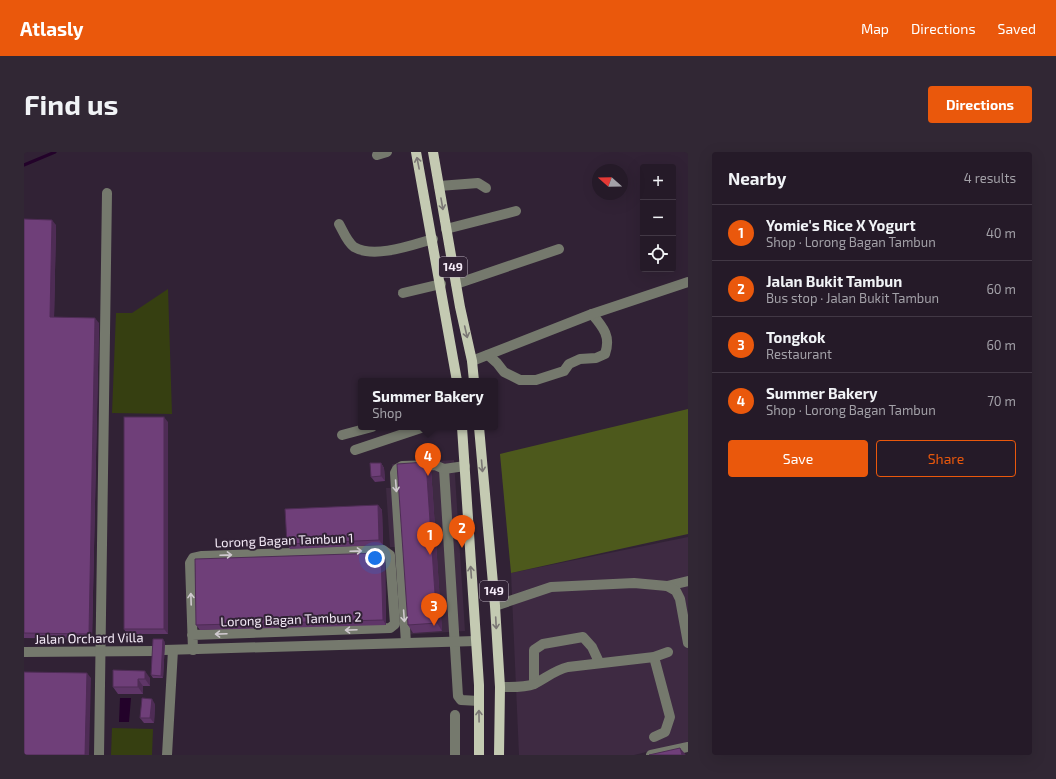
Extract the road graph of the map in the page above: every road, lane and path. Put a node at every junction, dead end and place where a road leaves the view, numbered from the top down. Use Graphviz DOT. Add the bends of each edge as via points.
graph roads {
  1 [pos="387,152"];
  2 [pos="416,152"];
  3 [pos="433,152"];
  4 [pos="377,155"];
  5 [pos="439,186"];
  6 [pos="486,188"];
  7 [pos="107,193"];
  8 [pos="516,211"];
  9 [pos="339,224"];
  10 [pos="446,229"];
  11 [pos="433,240"];
  12 [pos="559,249"];
  13 [pos="688,282"];
  14 [pos="441,284"];
  15 [pos="456,284"];
  16 [pos="403,293"];
  17 [pos="592,314"];
  18 [pos="488,355"];
  19 [pos="472,361"];
  20 [pos="457,378"];
  21 [pos="474,378"];
  22 [pos="361,430"];
  23 [pos="415,430"];
  24 [pos="462,430"];
  25 [pos="479,430"];
  26 [pos="342,435"];
  27 [pos="355,450"];
  28 [pos="465,466"];
  29 [pos="444,469"];
  30 [pos="688,581"];
  31 [pos="667,586"];
  32 [pos="495,606"];
  33 [pos="390,628"];
  34 [pos="192,635"];
  35 [pos="456,641"];
  36 [pos="476,641"];
  37 [pos="406,643"];
  38 [pos="688,643"];
  39 [pos="164,650"];
  40 [pos="193,650"];
  41 [pos="102,651"];
  42 [pos="24,652"];
  43 [pos="668,652"];
  44 [pos="654,657"];
  45 [pos="599,662"];
  46 [pos="534,684"];
  47 [pos="500,687"];
  48 [pos="479,701"];
  49 [pos="455,715"];
  50 [pos="654,737"];
  51 [pos="688,747"];
  52 [pos="99,755"];
  53 [pos="167,755"];
  54 [pos="455,755"];
  55 [pos="480,755"];
  56 [pos="499,755"];
  57 [pos="651,755"];
  1 -- 4 [label="street"];
  11 -- 2 [label="main road, 149, one-way"];
  3 -- 5 [label="main road, 149"];
  5 -- 6 [label="street" via="478,183"];
  5 -- 10 [label="main road, 149, one-way"];
  7 -- 41 [label="street"];
  8 -- 10 [label="street"];
  9 -- 11 [label="street" via="353,246 362,250 393,249"];
  10 -- 15 [label="main road, 149"];
  11 -- 14 [label="main road, 149"];
  12 -- 15 [label="street"];
  13 -- 17 [label="street"];
  14 -- 16 [label="street"];
  14 -- 20 [label="main road, 149"];
  15 -- 19 [label="main road, 149, one-way"];
  17 -- 18 [label="street"];
  17 -- 18 [label="street" via="603,327 608,344 605,354 596,358 580,359 569,364 564,370 536,380 520,380 504,372"];
  18 -- 19 [label="street"];
  19 -- 21 [label="main road, 149"];
  22 -- 26 [label="street"];
  23 -- 27 [label="street"];
  24 -- 28 [label="main road, 149"];
  25 -- 32 [label="main road, 149, one-way"];
  28 -- 29 [label="street"];
  36 -- 28 [label="main road, 149, one-way"];
  29 -- 35 [label="street"];
  29 -- 37 [label="street, one-way" via="435,465 402,466 395,472"];
  30 -- 31 [label="street"];
  31 -- 32 [label="street" via="634,583 551,587"];
  31 -- 38 [label="street" via="676,591 680,599"];
  32 -- 47 [label="main road, 149, one-way"];
  33 -- 34 [label="street, Lorong Bagan Tambun 2, one-way"];
  34 -- 33 [label="street, Lorong Bagan Tambun 1, one-way" via="190,563 193,558 202,556 383,550 390,555 395,624"];
  34 -- 40 [label="street"];
  35 -- 36 [label="street, Jalan Orchard Villa"];
  35 -- 37 [label="street, Jalan Orchard Villa"];
  35 -- 48 [label="street" via="458,696 461,700"];
  36 -- 48 [label="main road, 149"];
  37 -- 40 [label="street, Jalan Orchard Villa"];
  39 -- 40 [label="street, Jalan Orchard Villa"];
  39 -- 41 [label="street, Jalan Orchard Villa"];
  39 -- 53 [label="street"];
  41 -- 42 [label="street, Jalan Orchard Villa"];
  41 -- 52 [label="street"];
  43 -- 44 [label="street"];
  44 -- 45 [label="street"];
  44 -- 50 [label="street" via="670,717 665,732"];
  45 -- 46 [label="street" via="558,670"];
  45 -- 46 [label="street" via="583,636 544,644 534,650"];
  46 -- 47 [label="street"];
  47 -- 56 [label="main road, 149"];
  55 -- 48 [label="main road, 149, one-way"];
  49 -- 54 [label="street"];
  51 -- 57 [label="street"];
}
